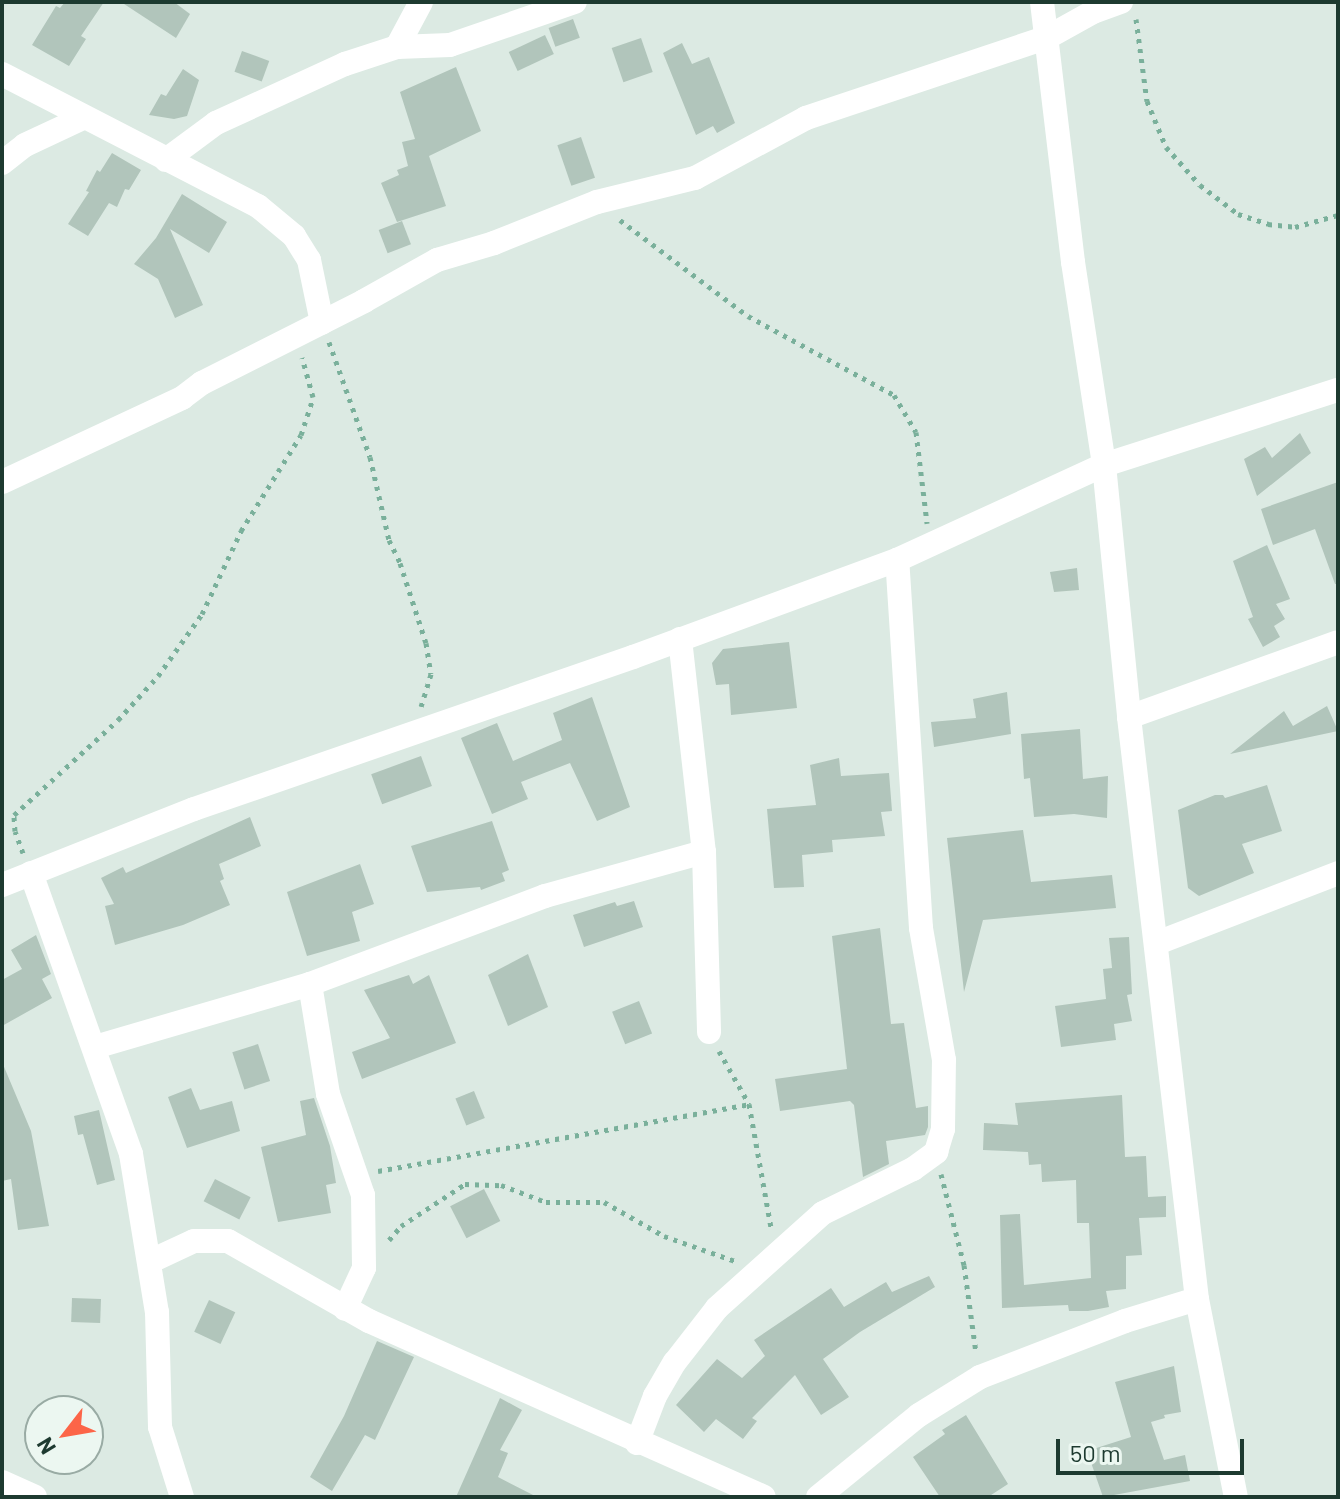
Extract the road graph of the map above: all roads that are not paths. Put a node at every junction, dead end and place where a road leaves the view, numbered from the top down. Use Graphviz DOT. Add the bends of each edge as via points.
graph roads {
  1 [pos="421,2"];
  2 [pos="575,2"];
  3 [pos="1042,2"];
  4 [pos="1128,9"];
  5 [pos="1048,37"];
  6 [pos="397,47"];
  7 [pos="2,74"];
  8 [pos="83,118"];
  9 [pos="166,160"];
  10 [pos="2,163"];
  11 [pos="322,323"];
  12 [pos="1338,390"];
  13 [pos="1104,465"];
  14 [pos="2,482"];
  15 [pos="897,560"];
  16 [pos="680,639"];
  17 [pos="1338,642"];
  18 [pos="1129,717"];
  19 [pos="704,852"];
  20 [pos="31,873"];
  21 [pos="1338,873"];
  22 [pos="2,885"];
  23 [pos="1157,943"];
  24 [pos="310,984"];
  25 [pos="709,1032"];
  26 [pos="95,1047"];
  27 [pos="151,1261"];
  28 [pos="1197,1299"];
  29 [pos="345,1309"];
  30 [pos="637,1443"];
  31 [pos="2,1482"];
  32 [pos="35,1497"];
  33 [pos="182,1497"];
  34 [pos="764,1497"];
  35 [pos="818,1497"];
  36 [pos="1236,1497"];
  1 -- 6 [label="street"];
  2 -- 6 [label="street" via="450,45"];
  3 -- 5 [label="street"];
  4 -- 5 [label="street" via="1093,12"];
  5 -- 11 [label="street" via="806,118 695,178 597,202 437,260"];
  5 -- 13 [label="street" via="1073,262"];
  6 -- 9 [label="street" via="268,97 216,123"];
  7 -- 8 [label="street"];
  8 -- 9 [label="street"];
  8 -- 10 [label="street" via="25,145"];
  9 -- 11 [label="street" via="258,206 294,236 309,260"];
  11 -- 14 [label="street" via="182,398"];
  12 -- 13 [label="street"];
  13 -- 15 [label="street"];
  13 -- 18 [label="street"];
  15 -- 16 [label="street"];
  15 -- 30 [label="street" via="921,928 944,1060 943,1129 936,1152 913,1169 823,1213 717,1308 655,1396"];
  16 -- 19 [label="street"];
  16 -- 20 [label="street" via="194,809"];
  17 -- 18 [label="street"];
  18 -- 23 [label="street"];
  19 -- 24 [label="street" via="545,896"];
  19 -- 25 [label="street"];
  20 -- 22 [label="street"];
  20 -- 26 [label="street"];
  21 -- 23 [label="street"];
  23 -- 28 [label="street"];
  24 -- 26 [label="street"];
  24 -- 29 [label="street" via="328,1094 363,1195 364,1268"];
  26 -- 27 [label="street" via="131,1154"];
  27 -- 29 [label="street" via="194,1241 228,1241"];
  27 -- 33 [label="street" via="160,1427"];
  28 -- 35 [label="street" via="980,1377 919,1415"];
  28 -- 36 [label="street"];
  29 -- 30 [label="street"];
  30 -- 34 [label="street"];
  31 -- 32 [label="street"];
}
